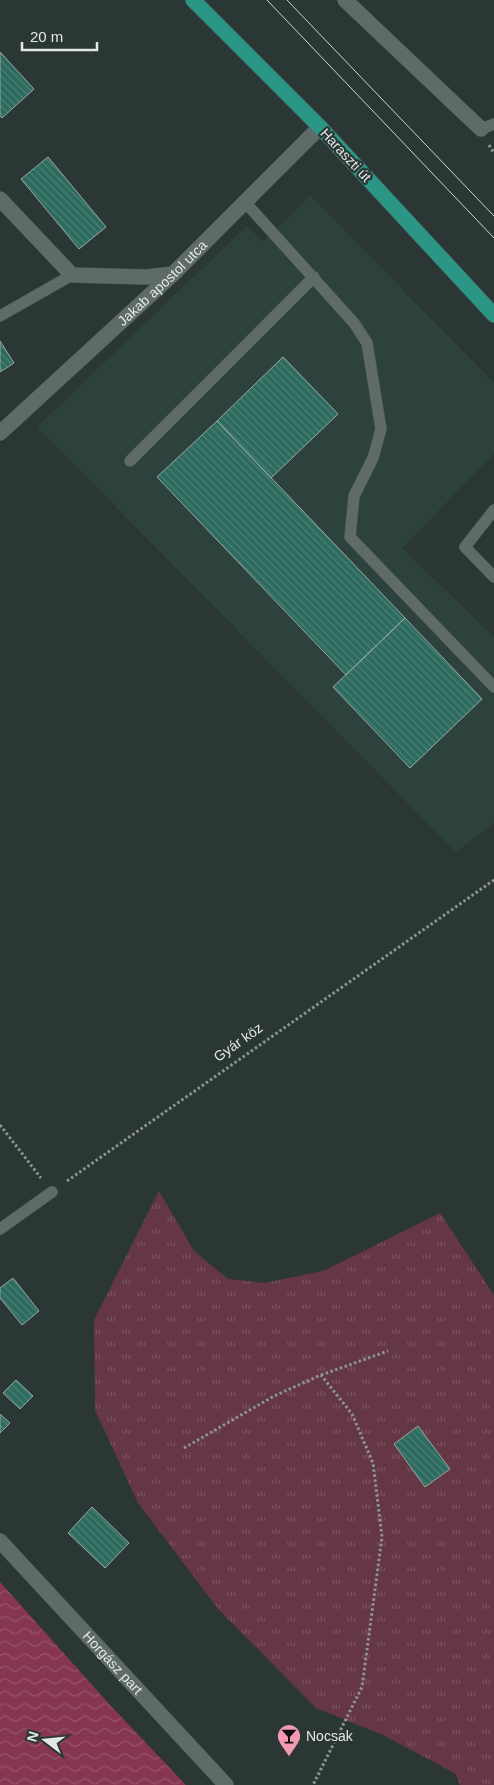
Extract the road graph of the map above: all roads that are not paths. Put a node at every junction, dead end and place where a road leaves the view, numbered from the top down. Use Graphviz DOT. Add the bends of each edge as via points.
graph roads {
  1 [pos="193,0"];
  2 [pos="345,0"];
  3 [pos="320,127"];
  4 [pos="487,127"];
  5 [pos="0,199"];
  6 [pos="244,202"];
  7 [pos="72,274"];
  8 [pos="173,274"];
  9 [pos="314,277"];
  10 [pos="494,315"];
  11 [pos="0,316"];
  12 [pos="0,434"];
  13 [pos="130,461"];
  14 [pos="494,510"];
  15 [pos="494,577"];
  16 [pos="494,687"];
  17 [pos="52,1192"];
  18 [pos="0,1229"];
  19 [pos="0,1541"];
  20 [pos="226,1785"];
  1 -- 3 [label="main road, Haraszti út"];
  2 -- 4 [label="street"];
  3 -- 6 [label="street, Jakab apostol utca"];
  3 -- 10 [label="main road, Haraszti út"];
  5 -- 7 [label="street"];
  6 -- 8 [label="street, Jakab apostol utca"];
  6 -- 9 [label="lane"];
  7 -- 8 [label="street" via="147,277"];
  7 -- 11 [label="lane"];
  8 -- 12 [label="street, Jakab apostol utca"];
  9 -- 13 [label="lane"];
  9 -- 16 [label="lane" via="367,343 381,429 373,458 354,496 350,537"];
  14 -- 15 [label="lane" via="465,547"];
  17 -- 18 [label="lane"];
  19 -- 20 [label="street, Horgász part"];
}
